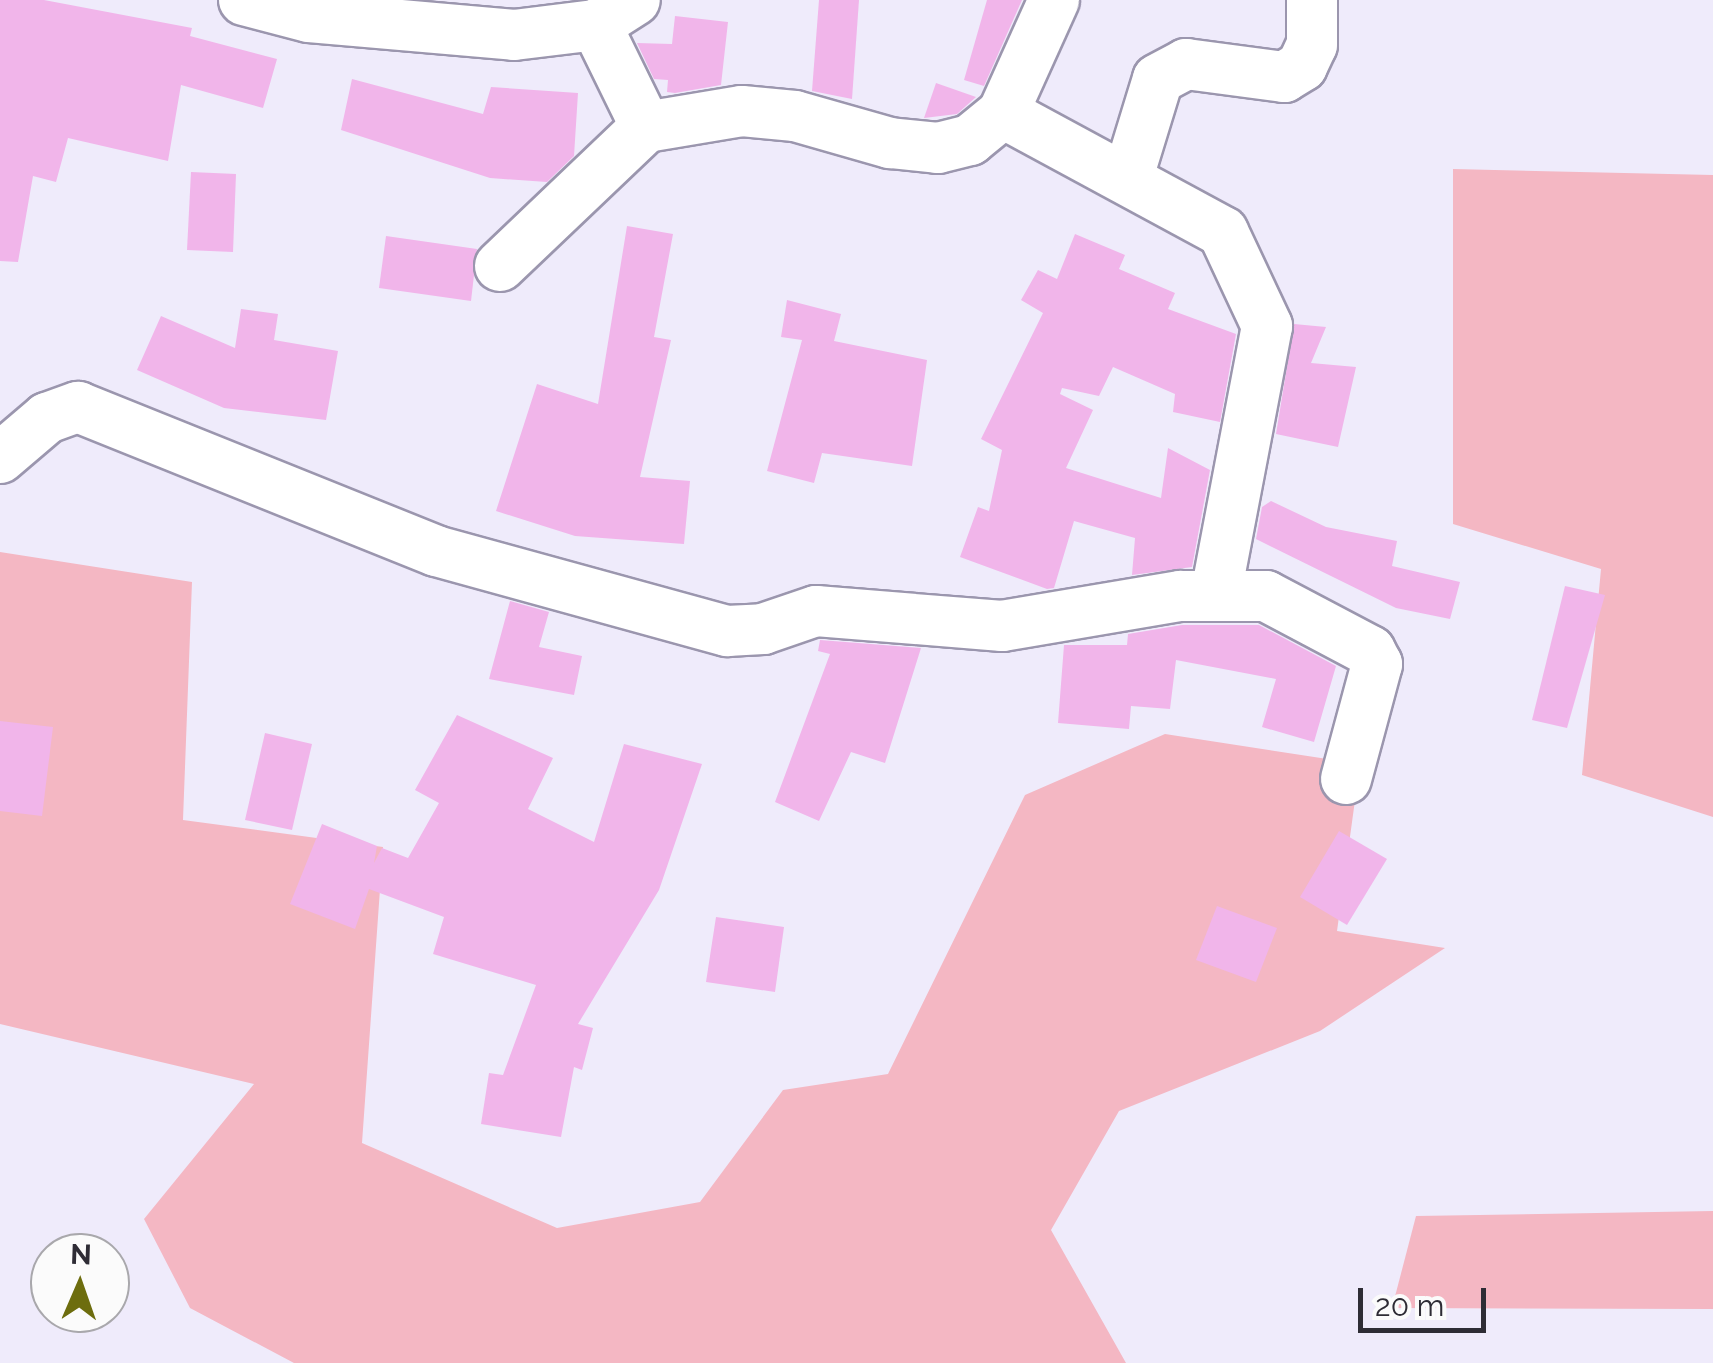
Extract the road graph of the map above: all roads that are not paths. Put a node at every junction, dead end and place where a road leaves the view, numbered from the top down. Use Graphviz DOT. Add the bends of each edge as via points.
graph roads {
  1 [pos="244,0"];
  2 [pos="1054,0"];
  3 [pos="1312,0"];
  4 [pos="616,12"];
  5 [pos="1003,113"];
  6 [pos="646,127"];
  7 [pos="1128,177"];
  8 [pos="500,266"];
  9 [pos="0,458"];
  10 [pos="1216,594"];
  11 [pos="1346,779"];
  1 -- 4 [label="street" via="308,17 514,35"];
  2 -- 5 [label="street"];
  3 -- 7 [label="street" via="1312,45 1302,66 1284,77 1186,64 1158,80"];
  4 -- 6 [label="street"];
  5 -- 6 [label="street" via="970,140 938,148 742,111"];
  5 -- 7 [label="street"];
  6 -- 8 [label="street"];
  7 -- 10 [label="street" via="1222,232 1267,326"];
  9 -- 10 [label="street" via="46,418 78,407 436,551 727,631 846,610 1002,626"];
  10 -- 11 [label="street" via="1266,596 1370,651 1378,675"];
}
